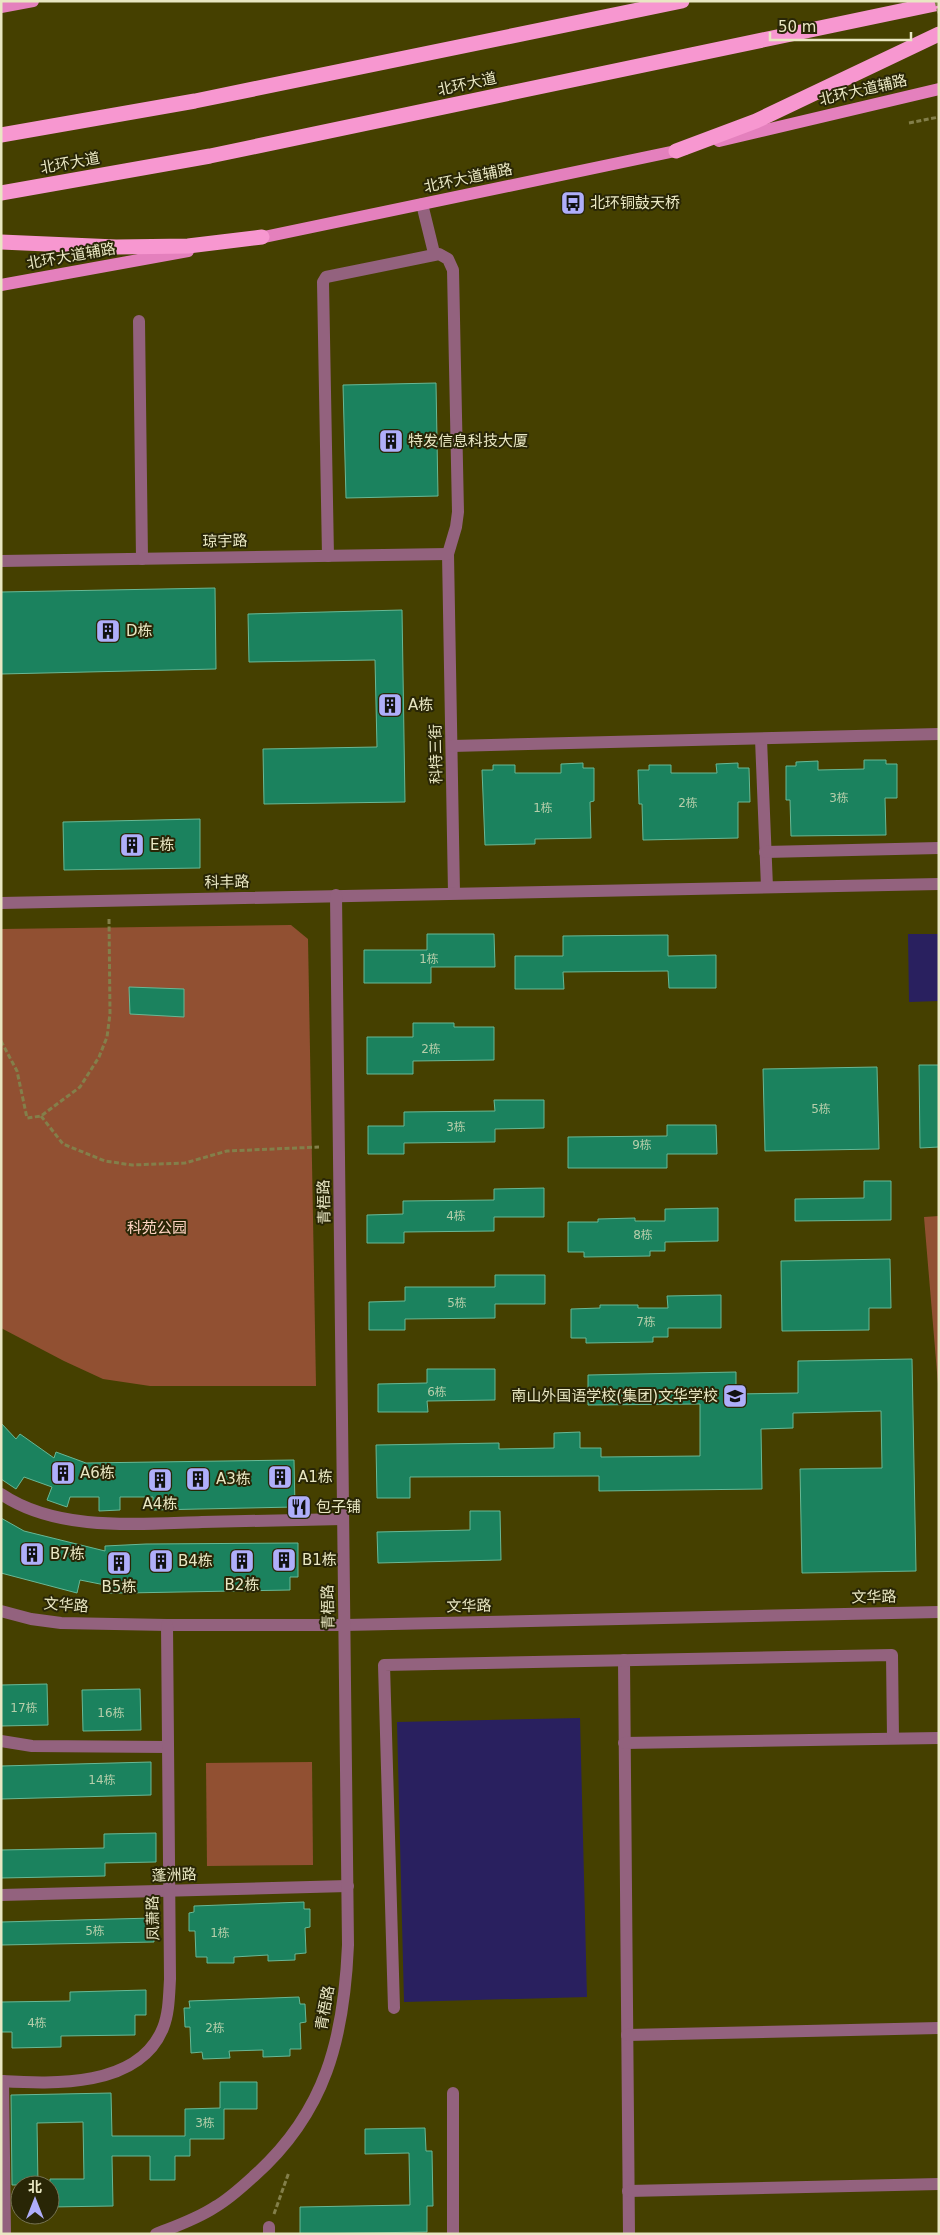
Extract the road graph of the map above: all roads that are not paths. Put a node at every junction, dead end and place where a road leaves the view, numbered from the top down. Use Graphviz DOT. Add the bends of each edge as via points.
graph roads {
  1 [pos="33,1"];
  2 [pos="682,1"];
  3 [pos="937,2"];
  4 [pos="1,7"];
  5 [pos="939,34"];
  6 [pos="939,89"];
  7 [pos="1,135"];
  8 [pos="676,151"];
  9 [pos="1,193"];
  10 [pos="422,204"];
  11 [pos="262,237"];
  12 [pos="1,242"];
  13 [pos="434,254"];
  14 [pos="1,285"];
  15 [pos="139,321"];
  16 [pos="448,554"];
  17 [pos="328,556"];
  18 [pos="142,559"];
  19 [pos="1,561"];
  20 [pos="939,734"];
  21 [pos="761,738"];
  22 [pos="452,746"];
  23 [pos="939,848"];
  24 [pos="765,852"];
  25 [pos="939,884"];
  26 [pos="766,887"];
  27 [pos="454,893"];
  28 [pos="336,895"];
  29 [pos="1,903"];
  30 [pos="1,1494"];
  31 [pos="343,1519"];
  32 [pos="1,1611"];
  33 [pos="939,1612"];
  34 [pos="167,1625"];
  35 [pos="345,1625"];
  36 [pos="624,1660"];
  37 [pos="893,1738"];
  38 [pos="939,1738"];
  39 [pos="1,1741"];
  40 [pos="624,1743"];
  41 [pos="168,1747"];
  42 [pos="348,1886"];
  43 [pos="169,1891"];
  44 [pos="1,1895"];
  45 [pos="394,2008"];
  46 [pos="939,2028"];
  47 [pos="627,2036"];
  48 [pos="2,2081"];
  49 [pos="453,2093"];
  50 [pos="939,2184"];
  51 [pos="628,2191"];
  52 [pos="5,2234"];
  53 [pos="156,2234"];
  54 [pos="453,2234"];
  55 [pos="628,2234"];
  1 -- 4 [label="main road"];
  2 -- 7 [label="highway" via="195,101"];
  3 -- 9 [label="highway, 北环大道" via="210,156"];
  5 -- 8 [label="highway" via="756,121"];
  6 -- 8 [label="main road, 北环大道辅路"];
  8 -- 10 [label="main road, 北环大道辅路"];
  10 -- 11 [label="main road, 北环大道辅路"];
  10 -- 13 [label="street"];
  11 -- 12 [label="highway" via="188,246 116,247"];
  11 -- 14 [label="main road, 北环大道辅路"];
  13 -- 16 [label="street, 科特三街" via="444,256 453,270 458,512"];
  13 -- 17 [label="street" via="326,277 323,282"];
  15 -- 18 [label="street"];
  16 -- 17 [label="street, 琼宇路"];
  16 -- 22 [label="street, 科特三街"];
  17 -- 18 [label="street, 琼宇路"];
  18 -- 19 [label="street, 琼宇路"];
  20 -- 21 [label="street"];
  21 -- 22 [label="street"];
  21 -- 24 [label="street"];
  22 -- 27 [label="street, 科特三街"];
  23 -- 24 [label="street"];
  24 -- 26 [label="street"];
  25 -- 26 [label="street, 科丰路"];
  26 -- 27 [label="street, 科丰路"];
  27 -- 28 [label="street, 科丰路"];
  28 -- 29 [label="street, 科丰路"];
  28 -- 31 [label="street, 青梧路"];
  30 -- 31 [label="street" via="42,1513 82,1522"];
  31 -- 35 [label="street, 青梧路"];
  32 -- 34 [label="street, 文华路" via="60,1623"];
  33 -- 35 [label="street, 文华路"];
  34 -- 35 [label="street, 文华路"];
  34 -- 41 [label="street, 凤萧路"];
  35 -- 42 [label="street, 青梧路"];
  36 -- 37 [label="street" via="892,1655"];
  36 -- 40 [label="street"];
  36 -- 45 [label="street" via="384,1665"];
  37 -- 38 [label="street"];
  37 -- 40 [label="street"];
  39 -- 41 [label="street" via="32,1746"];
  40 -- 47 [label="street"];
  41 -- 43 [label="street, 凤萧路"];
  42 -- 43 [label="street, 蓬洲路"];
  42 -- 53 [label="street, 青梧路" via="344,2005 330,2063 308,2115 289,2141 243,2186 216,2207"];
  43 -- 44 [label="street, 蓬洲路"];
  43 -- 48 [label="street, 凤萧路" via="168,2006 162,2030 151,2048 120,2070 92,2079"];
  46 -- 47 [label="street"];
  47 -- 51 [label="street"];
  48 -- 52 [label="street"];
  49 -- 54 [label="street"];
  50 -- 51 [label="street"];
  51 -- 55 [label="street"];
}
